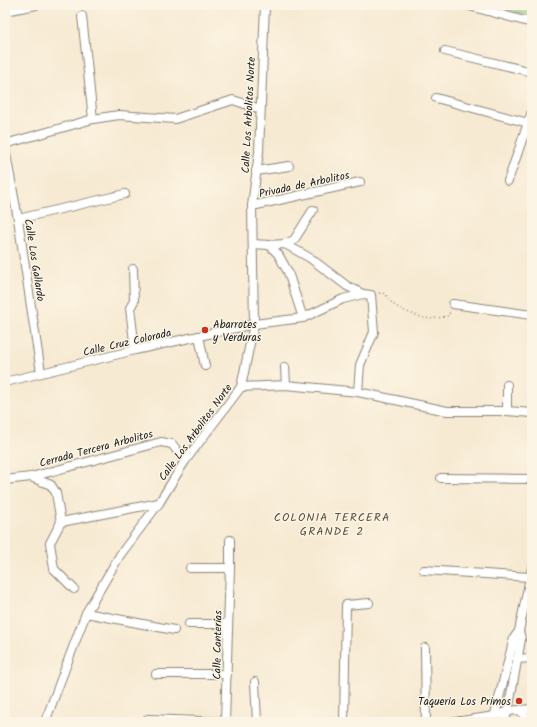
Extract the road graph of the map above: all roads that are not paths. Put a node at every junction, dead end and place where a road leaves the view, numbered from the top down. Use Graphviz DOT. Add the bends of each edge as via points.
graph roads {
  1 [pos="36,5"];
  2 [pos="265,5"];
  3 [pos="466,5"];
  4 [pos="5,11"];
  5 [pos="82,16"];
  6 [pos="532,23"];
  7 [pos="445,52"];
  8 [pos="532,72"];
  9 [pos="436,98"];
  10 [pos="260,110"];
  11 [pos="532,111"];
  12 [pos="93,120"];
  13 [pos="530,124"];
  14 [pos="5,144"];
  15 [pos="5,149"];
  16 [pos="288,166"];
  17 [pos="256,171"];
  18 [pos="508,181"];
  19 [pos="360,182"];
  20 [pos="125,194"];
  21 [pos="252,206"];
  22 [pos="313,210"];
  23 [pos="18,220"];
  24 [pos="253,244"];
  25 [pos="285,244"];
  26 [pos="270,245"];
  27 [pos="133,269"];
  28 [pos="367,294"];
  29 [pos="453,304"];
  30 [pos="532,315"];
  31 [pos="303,318"];
  32 [pos="254,324"];
  33 [pos="199,336"];
  34 [pos="135,350"];
  35 [pos="205,366"];
  36 [pos="285,367"];
  37 [pos="41,373"];
  38 [pos="5,382"];
  39 [pos="286,385"];
  40 [pos="507,385"];
  41 [pos="241,387"];
  42 [pos="358,392"];
  43 [pos="506,411"];
  44 [pos="532,413"];
  45 [pos="185,461"];
  46 [pos="31,477"];
  47 [pos="441,478"];
  48 [pos="532,479"];
  49 [pos="5,480"];
  50 [pos="158,503"];
  51 [pos="61,522"];
  52 [pos="230,540"];
  53 [pos="190,568"];
  54 [pos="230,568"];
  55 [pos="532,568"];
  56 [pos="424,570"];
  57 [pos="530,577"];
  58 [pos="74,589"];
  59 [pos="369,603"];
  60 [pos="532,608"];
  61 [pos="523,609"];
  62 [pos="86,613"];
  63 [pos="189,624"];
  64 [pos="228,624"];
  65 [pos="174,630"];
  66 [pos="519,631"];
  67 [pos="425,648"];
  68 [pos="532,658"];
  69 [pos="517,660"];
  70 [pos="156,674"];
  71 [pos="227,674"];
  72 [pos="256,682"];
  73 [pos="532,709"];
  74 [pos="520,710"];
  75 [pos="508,711"];
  76 [pos="148,719"];
  77 [pos="494,719"];
  78 [pos="45,722"];
  79 [pos="224,722"];
  80 [pos="257,722"];
  81 [pos="344,722"];
  82 [pos="426,722"];
  83 [pos="456,722"];
  84 [pos="504,722"];
  85 [pos="529,722"];
  1 -- 4 [label="street"];
  2 -- 10 [label="street, Calle Los Arbolitos Norte"];
  3 -- 6 [label="street"];
  5 -- 12 [label="street"];
  7 -- 8 [label="street"];
  9 -- 13 [label="street"];
  10 -- 12 [label="street" via="232,100 175,119 119,115"];
  10 -- 17 [label="street, Calle Los Arbolitos Norte"];
  11 -- 13 [label="street"];
  12 -- 14 [label="street"];
  13 -- 18 [label="street"];
  15 -- 23 [label="street, Calle Los Gallardo"];
  16 -- 17 [label="street"];
  17 -- 21 [label="street, Calle Los Arbolitos Norte"];
  19 -- 21 [label="street, Privada de Arbolitos"];
  20 -- 23 [label="street"];
  21 -- 24 [label="street, Calle Los Arbolitos Norte"];
  22 -- 25 [label="street" via="294,240"];
  23 -- 37 [label="street, Calle Los Gallardo"];
  24 -- 26 [label="street"];
  24 -- 32 [label="street, Calle Los Arbolitos Norte"];
  25 -- 26 [label="street"];
  25 -- 28 [label="street" via="310,258 347,286"];
  26 -- 31 [label="street" via="288,272"];
  27 -- 34 [label="street" via="134,300 130,308"];
  28 -- 31 [label="street, Calle Cruz Colorada" via="343,299"];
  28 -- 42 [label="street" via="374,332 360,365"];
  29 -- 30 [label="street"];
  31 -- 32 [label="street, Calle Cruz Colorada"];
  32 -- 33 [label="street, Calle Cruz Colorada"];
  32 -- 41 [label="street, Calle Los Arbolitos Norte"];
  33 -- 34 [label="street, Calle Cruz Colorada"];
  33 -- 35 [label="street"];
  34 -- 37 [label="street, Calle Cruz Colorada"];
  36 -- 39 [label="street"];
  37 -- 38 [label="street, Calle Cruz Colorada"];
  39 -- 41 [label="street"];
  39 -- 42 [label="street"];
  40 -- 43 [label="street"];
  41 -- 45 [label="street, Calle Los Arbolitos Norte"];
  42 -- 43 [label="street" via="447,411"];
  43 -- 44 [label="street"];
  45 -- 46 [label="street, Cerrada Tercera Arbolitos" via="172,444 161,442"];
  45 -- 50 [label="street, Calle Los Arbolitos Norte"];
  46 -- 49 [label="street, Cerrada Tercera Arbolitos"];
  46 -- 51 [label="street" via="51,486 56,493"];
  47 -- 48 [label="street"];
  50 -- 51 [label="street"];
  50 -- 62 [label="street, Calle Los Arbolitos Norte" via="120,555"];
  51 -- 58 [label="street" via="50,543 54,569"];
  52 -- 54 [label="street, Calle Canterías"];
  53 -- 54 [label="street"];
  54 -- 64 [label="street, Calle Canterías"];
  55 -- 57 [label="street"];
  56 -- 57 [label="street"];
  57 -- 61 [label="street"];
  59 -- 81 [label="street" via="346,605"];
  60 -- 61 [label="street"];
  61 -- 66 [label="street"];
  62 -- 65 [label="street"];
  62 -- 78 [label="street, Calle Los Arbolitos Norte"];
  63 -- 64 [label="street"];
  64 -- 71 [label="street, Calle Canterías"];
  66 -- 69 [label="street" via="521,639"];
  66 -- 77 [label="street" via="514,638"];
  67 -- 82 [label="street"];
  68 -- 69 [label="street"];
  69 -- 75 [label="street"];
  70 -- 71 [label="street"];
  71 -- 79 [label="street, Calle Canterías"];
  72 -- 80 [label="street"];
  73 -- 74 [label="street"];
  74 -- 75 [label="street"];
  74 -- 85 [label="street"];
  75 -- 77 [label="street"];
  75 -- 84 [label="street"];
  76 -- 79 [label="street"];
  77 -- 83 [label="street"];
}
